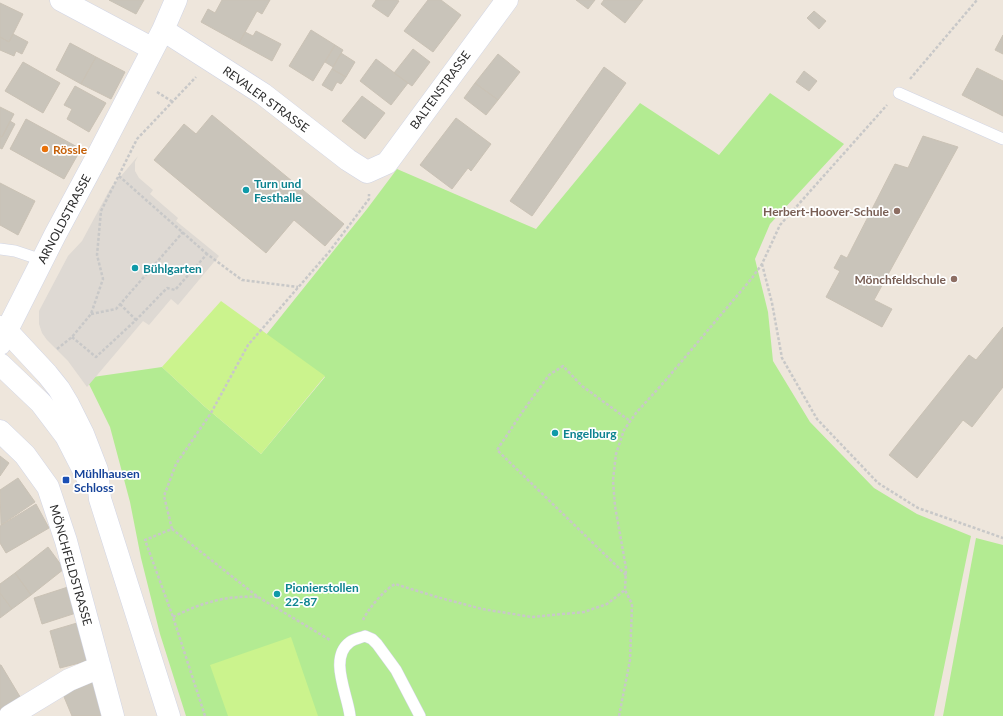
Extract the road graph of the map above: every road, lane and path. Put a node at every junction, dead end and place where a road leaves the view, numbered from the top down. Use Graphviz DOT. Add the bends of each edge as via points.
graph roads {
  1 [pos="61,0"];
  2 [pos="176,0"];
  3 [pos="507,0"];
  4 [pos="977,0"];
  5 [pos="163,30"];
  6 [pos="153,49"];
  7 [pos="211,61"];
  8 [pos="898,93"];
  9 [pos="1003,139"];
  10 [pos="367,172"];
  11 [pos="119,176"];
  12 [pos="183,232"];
  13 [pos="0,249"];
  14 [pos="207,254"];
  15 [pos="42,260"];
  16 [pos="762,264"];
  17 [pos="298,287"];
  18 [pos="120,304"];
  19 [pos="91,314"];
  20 [pos="136,320"];
  21 [pos="2,334"];
  22 [pos="72,337"];
  23 [pos="57,349"];
  24 [pos="0,364"];
  25 [pos="630,421"];
  26 [pos="0,431"];
  27 [pos="100,499"];
  28 [pos="172,529"];
  29 [pos="1003,538"];
  30 [pos="626,575"];
  31 [pos="625,590"];
  32 [pos="258,597"];
  33 [pos="366,614"];
  34 [pos="173,617"];
  35 [pos="344,649"];
  36 [pos="100,667"];
  37 [pos="10,716"];
  38 [pos="113,716"];
  39 [pos="169,716"];
  40 [pos="205,716"];
  41 [pos="350,716"];
  42 [pos="420,716"];
  43 [pos="619,716"];
  1 -- 6 [label="street"];
  2 -- 5 [label="street, ARNOLDSTRASSE"];
  3 -- 10 [label="street, BALTENSTRASSE" via="387,163"];
  4 -- 8 [label="path"];
  5 -- 6 [label="street, ARNOLDSTRASSE"];
  5 -- 7 [label="street, REVALER STRASSE"];
  6 -- 15 [label="street, ARNOLDSTRASSE"];
  7 -- 10 [label="street, REVALER STRASSE" via="263,94"];
  7 -- 11 [label="path" via="137,139"];
  8 -- 9 [label="lane"];
  8 -- 16 [label="path" via="780,225"];
  10 -- 17 [label="path" via="369,199 329,252"];
  11 -- 12 [label="path"];
  11 -- 19 [label="path" via="101,212 96,255 103,279"];
  12 -- 14 [label="path"];
  12 -- 18 [label="path"];
  13 -- 15 [label="lane"];
  14 -- 17 [label="path" via="242,280"];
  14 -- 20 [label="path" via="175,290 167,288"];
  15 -- 21 [label="street, ARNOLDSTRASSE"];
  16 -- 25 [label="path"];
  16 -- 29 [label="path" via="782,358 817,419 878,482 918,508"];
  17 -- 28 [label="path" via="248,345 211,413 176,464 164,496"];
  18 -- 19 [label="path" via="116,309"];
  18 -- 20 [label="path"];
  19 -- 22 [label="path"];
  20 -- 22 [label="path" via="96,357"];
  21 -- 27 [label="street" via="47,374 68,404 97,470"];
  22 -- 23 [label="path"];
  24 -- 27 [label="street" via="41,403 66,436"];
  25 -- 30 [label="path" via="624,430 616,454 613,480"];
  25 -- 30 [label="path" via="582,386 563,366 549,375 497,450"];
  26 -- 36 [label="street, MÖNCHFELDSTRASSE" via="25,455 48,487 66,541"];
  27 -- 39 [label="street"];
  28 -- 32 [label="path"];
  28 -- 34 [label="path" via="145,540"];
  30 -- 31 [label="path"];
  31 -- 33 [label="path" via="607,604 584,612 532,616 482,609 395,584"];
  31 -- 43 [label="path" via="632,604 630,653"];
  32 -- 34 [label="path" via="230,597 206,603"];
  32 -- 35 [label="path"];
  34 -- 40 [label="path"];
  35 -- 41 [label="lane" via="339,658 339,667"];
  35 -- 42 [label="lane" via="355,639 364,636 372,639 396,670"];
  36 -- 37 [label="street" via="69,680"];
  36 -- 38 [label="street, MÖNCHFELDSTRASSE"];
}
